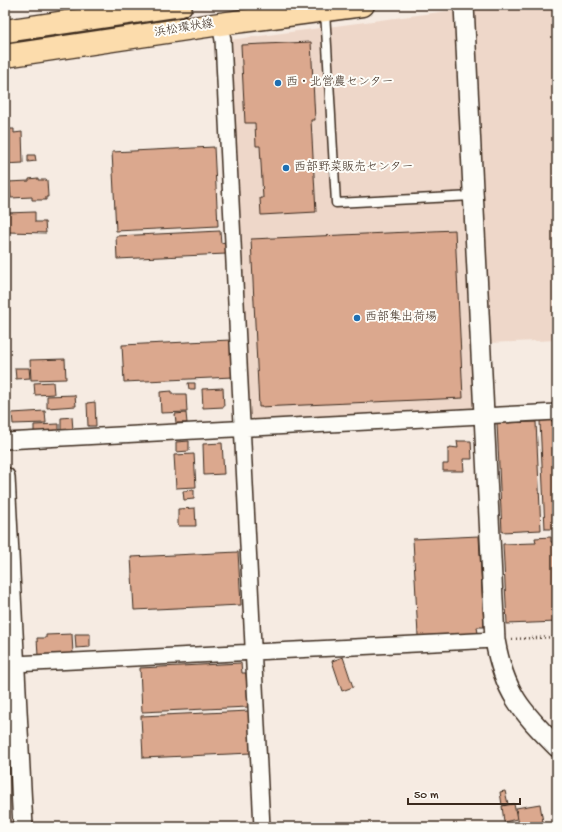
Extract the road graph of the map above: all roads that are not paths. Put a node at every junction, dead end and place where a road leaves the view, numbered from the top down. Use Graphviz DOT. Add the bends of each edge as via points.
graph roads {
  1 [pos="182,5"];
  2 [pos="363,5"];
  3 [pos="464,5"];
  4 [pos="325,10"];
  5 [pos="220,24"];
  6 [pos="5,31"];
  7 [pos="5,56"];
  8 [pos="473,196"];
  9 [pos="557,412"];
  10 [pos="484,416"];
  11 [pos="242,429"];
  12 [pos="5,441"];
  13 [pos="5,477"];
  14 [pos="495,640"];
  15 [pos="253,652"];
  16 [pos="14,664"];
  17 [pos="557,747"];
  18 [pos="23,827"];
  19 [pos="262,827"];
  1 -- 6 [label="main road, 浜松環状線"];
  2 -- 4 [label="main road, 浜松環状線"];
  3 -- 8 [label="street"];
  4 -- 5 [label="main road, 浜松環状線"];
  4 -- 8 [label="lane" via="336,203"];
  5 -- 7 [label="main road, 浜松環状線"];
  5 -- 11 [label="street" via="223,40"];
  8 -- 10 [label="street"];
  9 -- 10 [label="street"];
  10 -- 11 [label="street"];
  10 -- 14 [label="street"];
  11 -- 12 [label="street"];
  11 -- 15 [label="street"];
  13 -- 16 [label="street"];
  14 -- 15 [label="street"];
  14 -- 17 [label="street" via="503,675 516,702"];
  15 -- 16 [label="street"];
  15 -- 19 [label="street"];
  16 -- 18 [label="street"];
}
